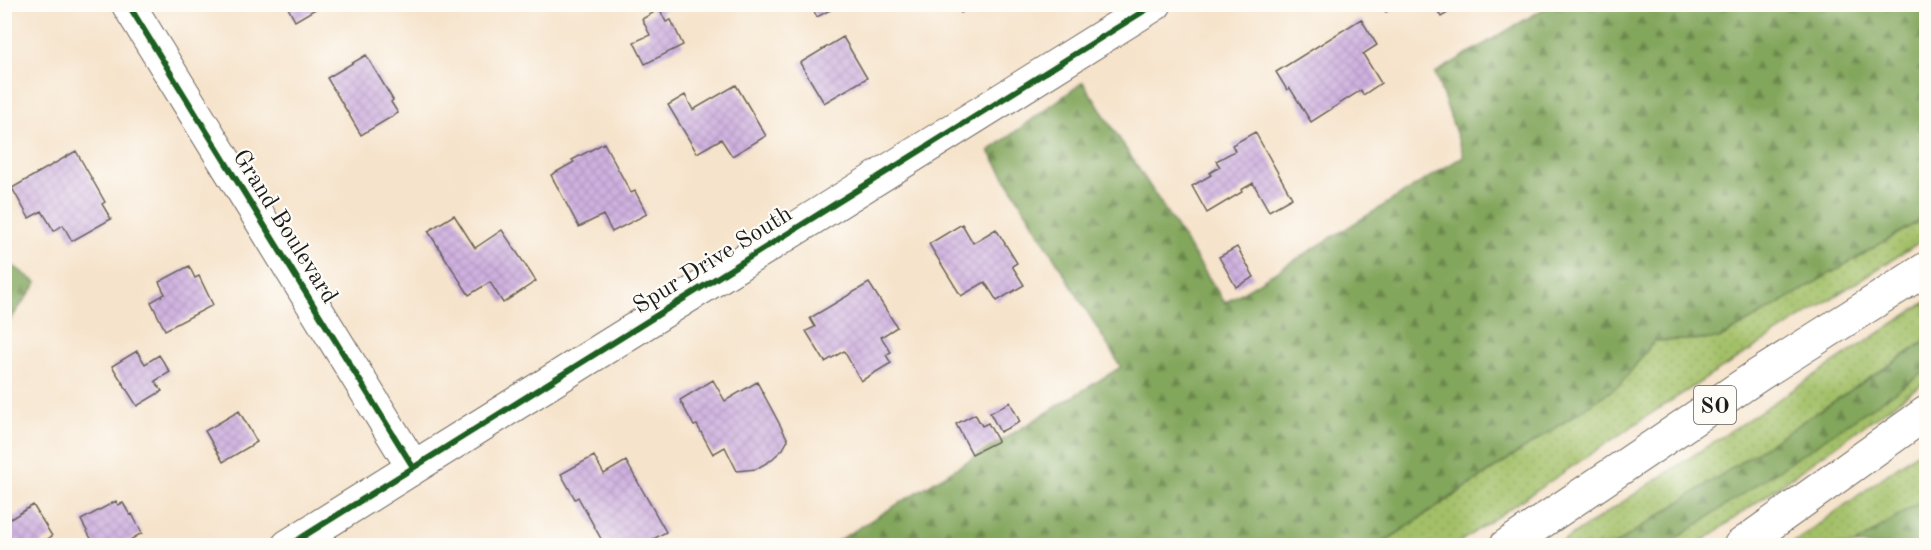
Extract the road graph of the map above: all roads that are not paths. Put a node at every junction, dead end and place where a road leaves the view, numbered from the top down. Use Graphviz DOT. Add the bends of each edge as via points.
graph roads {
  1 [pos="128,4"];
  2 [pos="1155,4"];
  3 [pos="1926,269"];
  4 [pos="1926,413"];
  5 [pos="413,467"];
  6 [pos="288,546"];
  7 [pos="1506,546"];
  8 [pos="1740,546"];
  1 -- 5 [label="main road, Grand Boulevard"];
  2 -- 5 [label="main road, Spur Drive South"];
  3 -- 7 [label="main road, SO" via="1757,376"];
  4 -- 8 [label="main road"];
  5 -- 6 [label="main road, Spur Drive South"];
}
